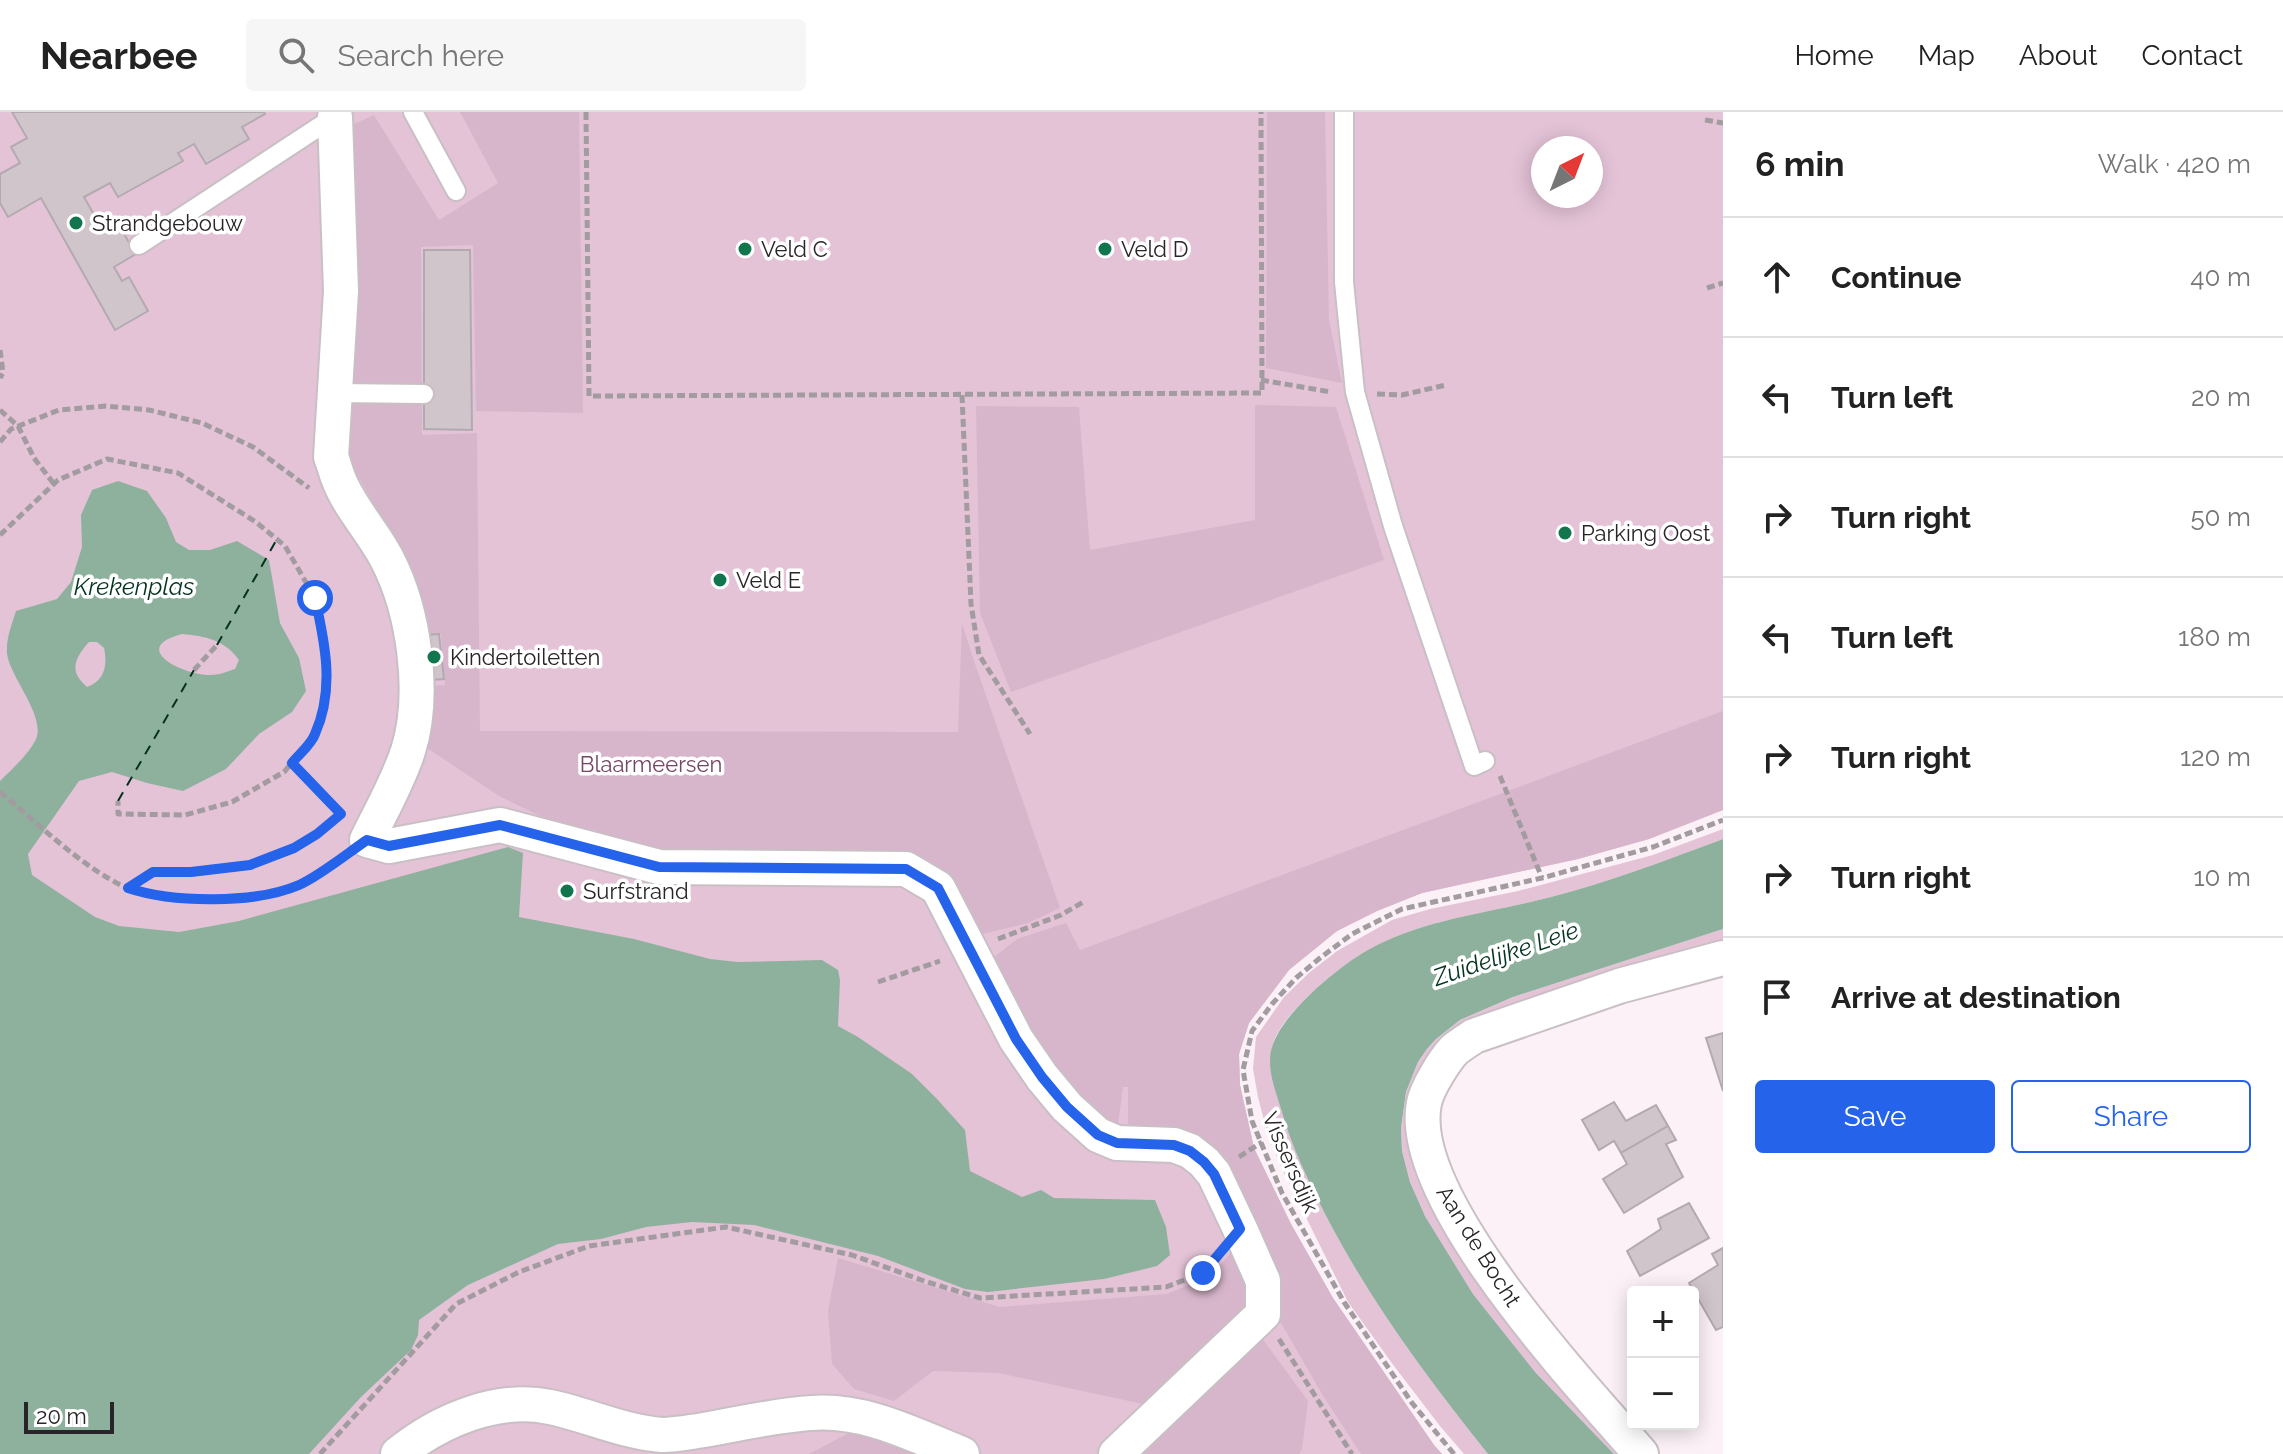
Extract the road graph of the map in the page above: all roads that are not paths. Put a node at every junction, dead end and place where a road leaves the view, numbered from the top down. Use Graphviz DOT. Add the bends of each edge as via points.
graph roads {
  1 [pos="413,112"];
  2 [pos="1344,112"];
  3 [pos="337,114"];
  4 [pos="456,191"];
  5 [pos="139,245"];
  6 [pos="336,393"];
  7 [pos="424,394"];
  8 [pos="1485,761"];
  9 [pos="1723,958"];
  10 [pos="398,1454"];
  11 [pos="962,1454"];
  12 [pos="1116,1454"];
  13 [pos="1641,1454"];
  1 -- 4 [label="lane"];
  2 -- 8 [label="lane" via="1344,282 1355,392 1393,526 1474,766"];
  3 -- 5 [label="lane"];
  3 -- 6 [label="street" via="341,291"];
  6 -- 7 [label="lane"];
  6 -- 12 [label="street" via="331,457 339,482 402,589 414,651 416,706 409,747 401,771 356,830 389,846 500,825 659,867 906,869 938,888 1016,1039 1067,1107 1098,1135 1117,1143 1174,1145 1190,1151 1214,1174 1263,1281 1263,1314"];
  9 -- 13 [label="street, Aan de Bocht" via="1619,986 1474,1036 1454,1050 1424,1102 1424,1138 1438,1183 1486,1266"];
  10 -- 11 [label="street" via="480,1410 531,1405 665,1435 840,1413 874,1420"];
}
